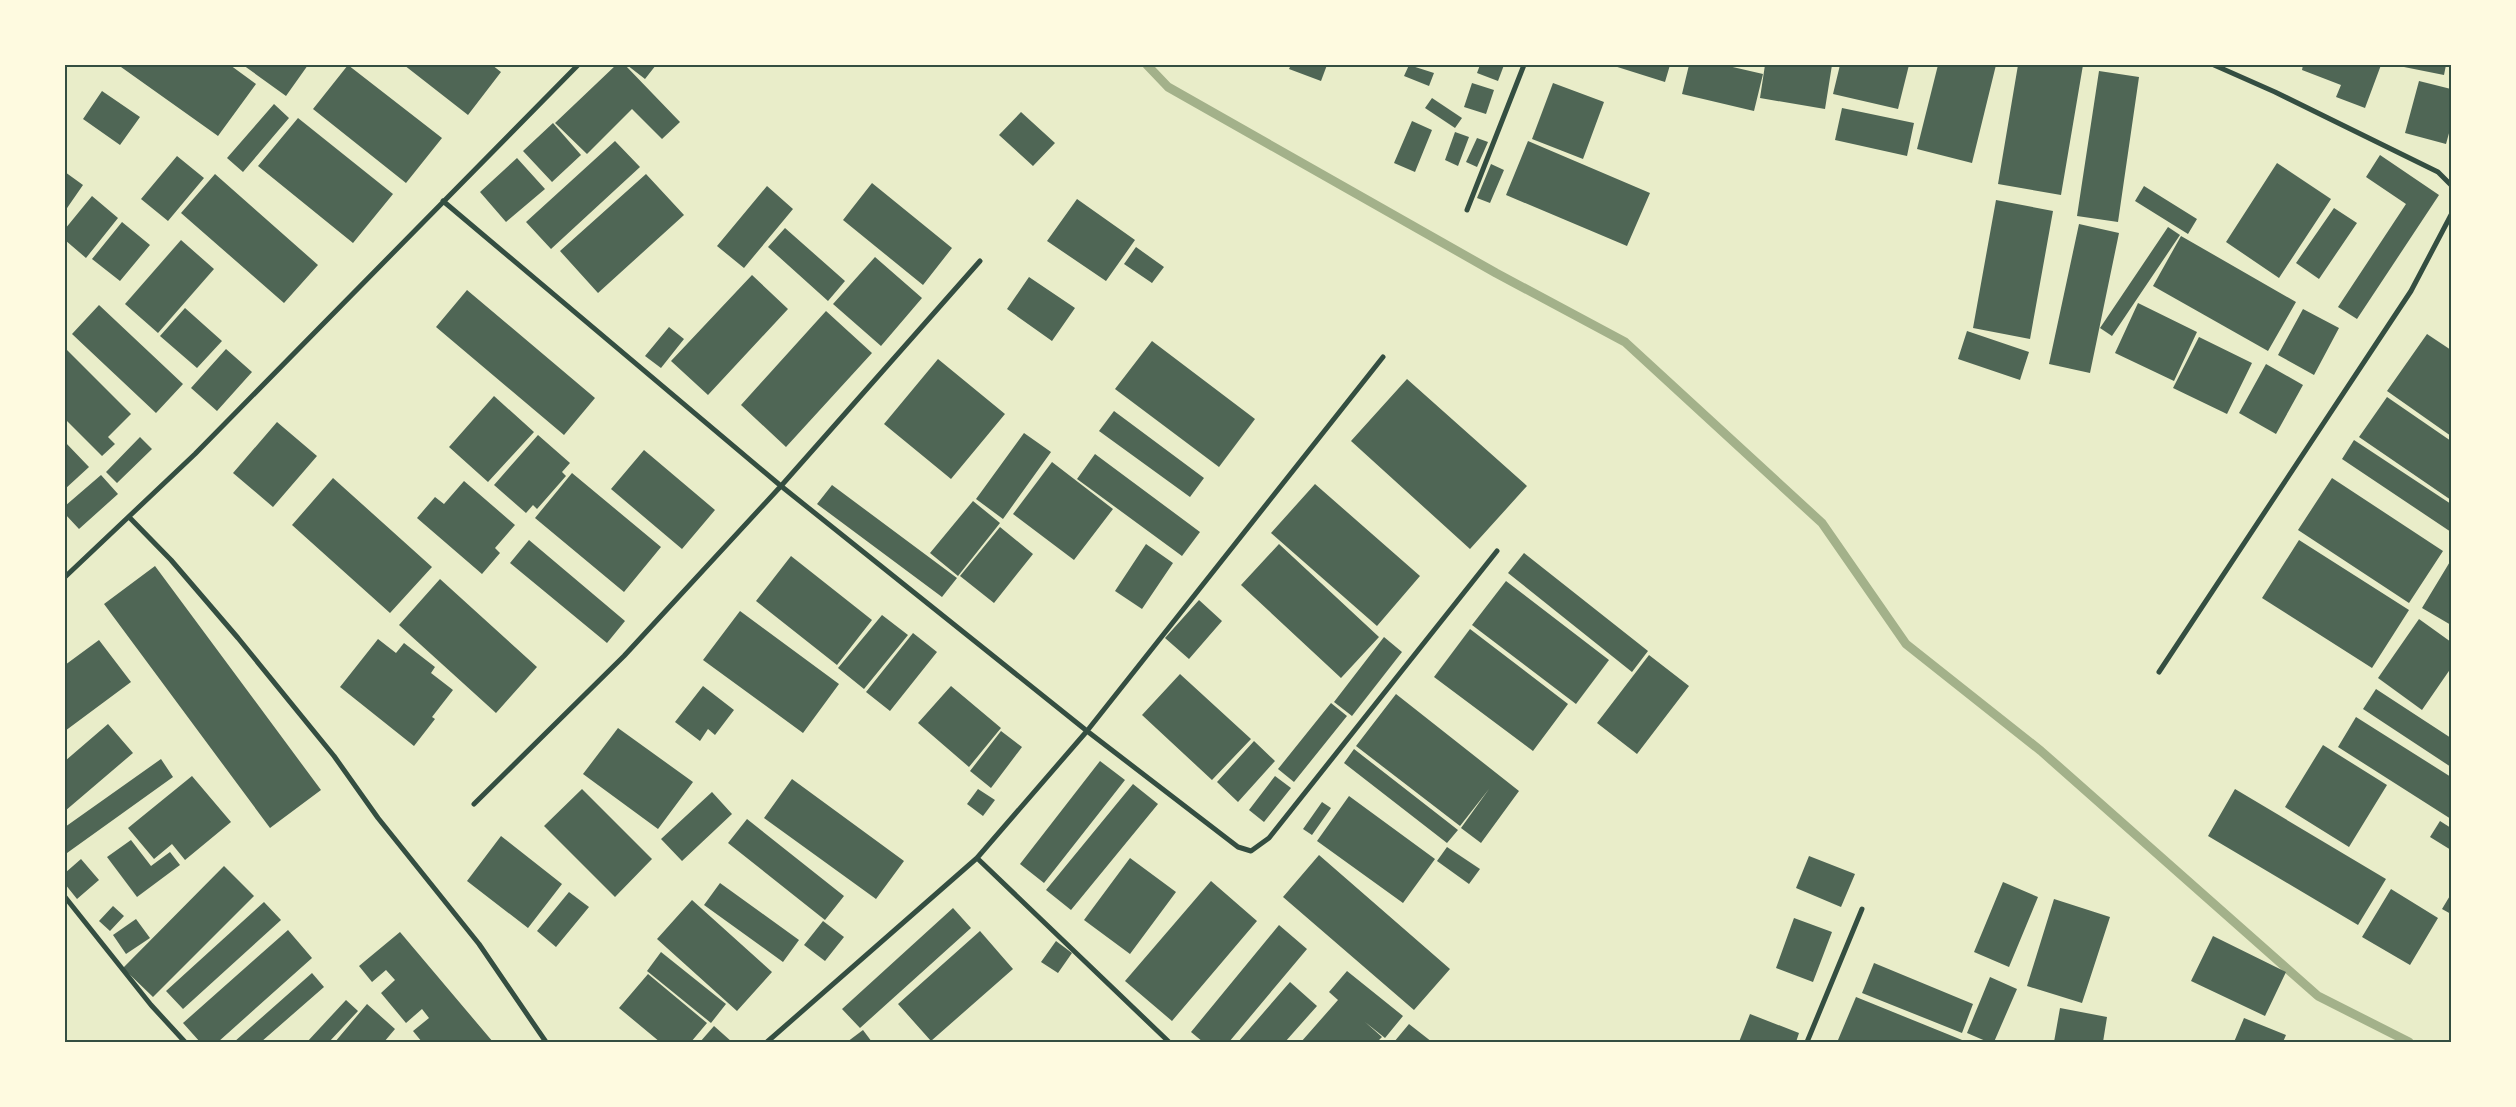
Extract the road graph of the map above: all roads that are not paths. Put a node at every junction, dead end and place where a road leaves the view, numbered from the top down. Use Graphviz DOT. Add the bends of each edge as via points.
graph roads {
  1 [pos="578,65"];
  2 [pos="1524,65"];
  3 [pos="2214,65"];
  4 [pos="2451,185"];
  5 [pos="442,201"];
  6 [pos="1467,210"];
  7 [pos="2451,215"];
  8 [pos="980,262"];
  9 [pos="1383,357"];
  10 [pos="781,486"];
  11 [pos="130,518"];
  12 [pos="1497,551"];
  13 [pos="65,577"];
  14 [pos="2159,672"];
  15 [pos="1087,731"];
  16 [pos="474,804"];
  17 [pos="977,858"];
  18 [pos="65,897"];
  19 [pos="1862,909"];
  20 [pos="185,1042"];
  21 [pos="546,1042"];
  22 [pos="767,1042"];
  23 [pos="1169,1042"];
  24 [pos="1807,1042"];
  1 -- 5 [label="street"];
  2 -- 6 [label="street"];
  3 -- 4 [label="street" via="2438,172"];
  5 -- 10 [label="street"];
  5 -- 11 [label="street"];
  7 -- 14 [label="street" via="2411,291"];
  8 -- 10 [label="street"];
  9 -- 15 [label="street"];
  10 -- 15 [label="street"];
  10 -- 16 [label="street" via="624,656"];
  11 -- 13 [label="street"];
  11 -- 21 [label="street" via="238,638 334,756 378,818 480,944"];
  12 -- 15 [label="street" via="1269,838 1251,851 1238,847"];
  15 -- 17 [label="street"];
  17 -- 22 [label="street"];
  17 -- 23 [label="street"];
  18 -- 20 [label="street" via="151,1006"];
  19 -- 24 [label="street"];
}
